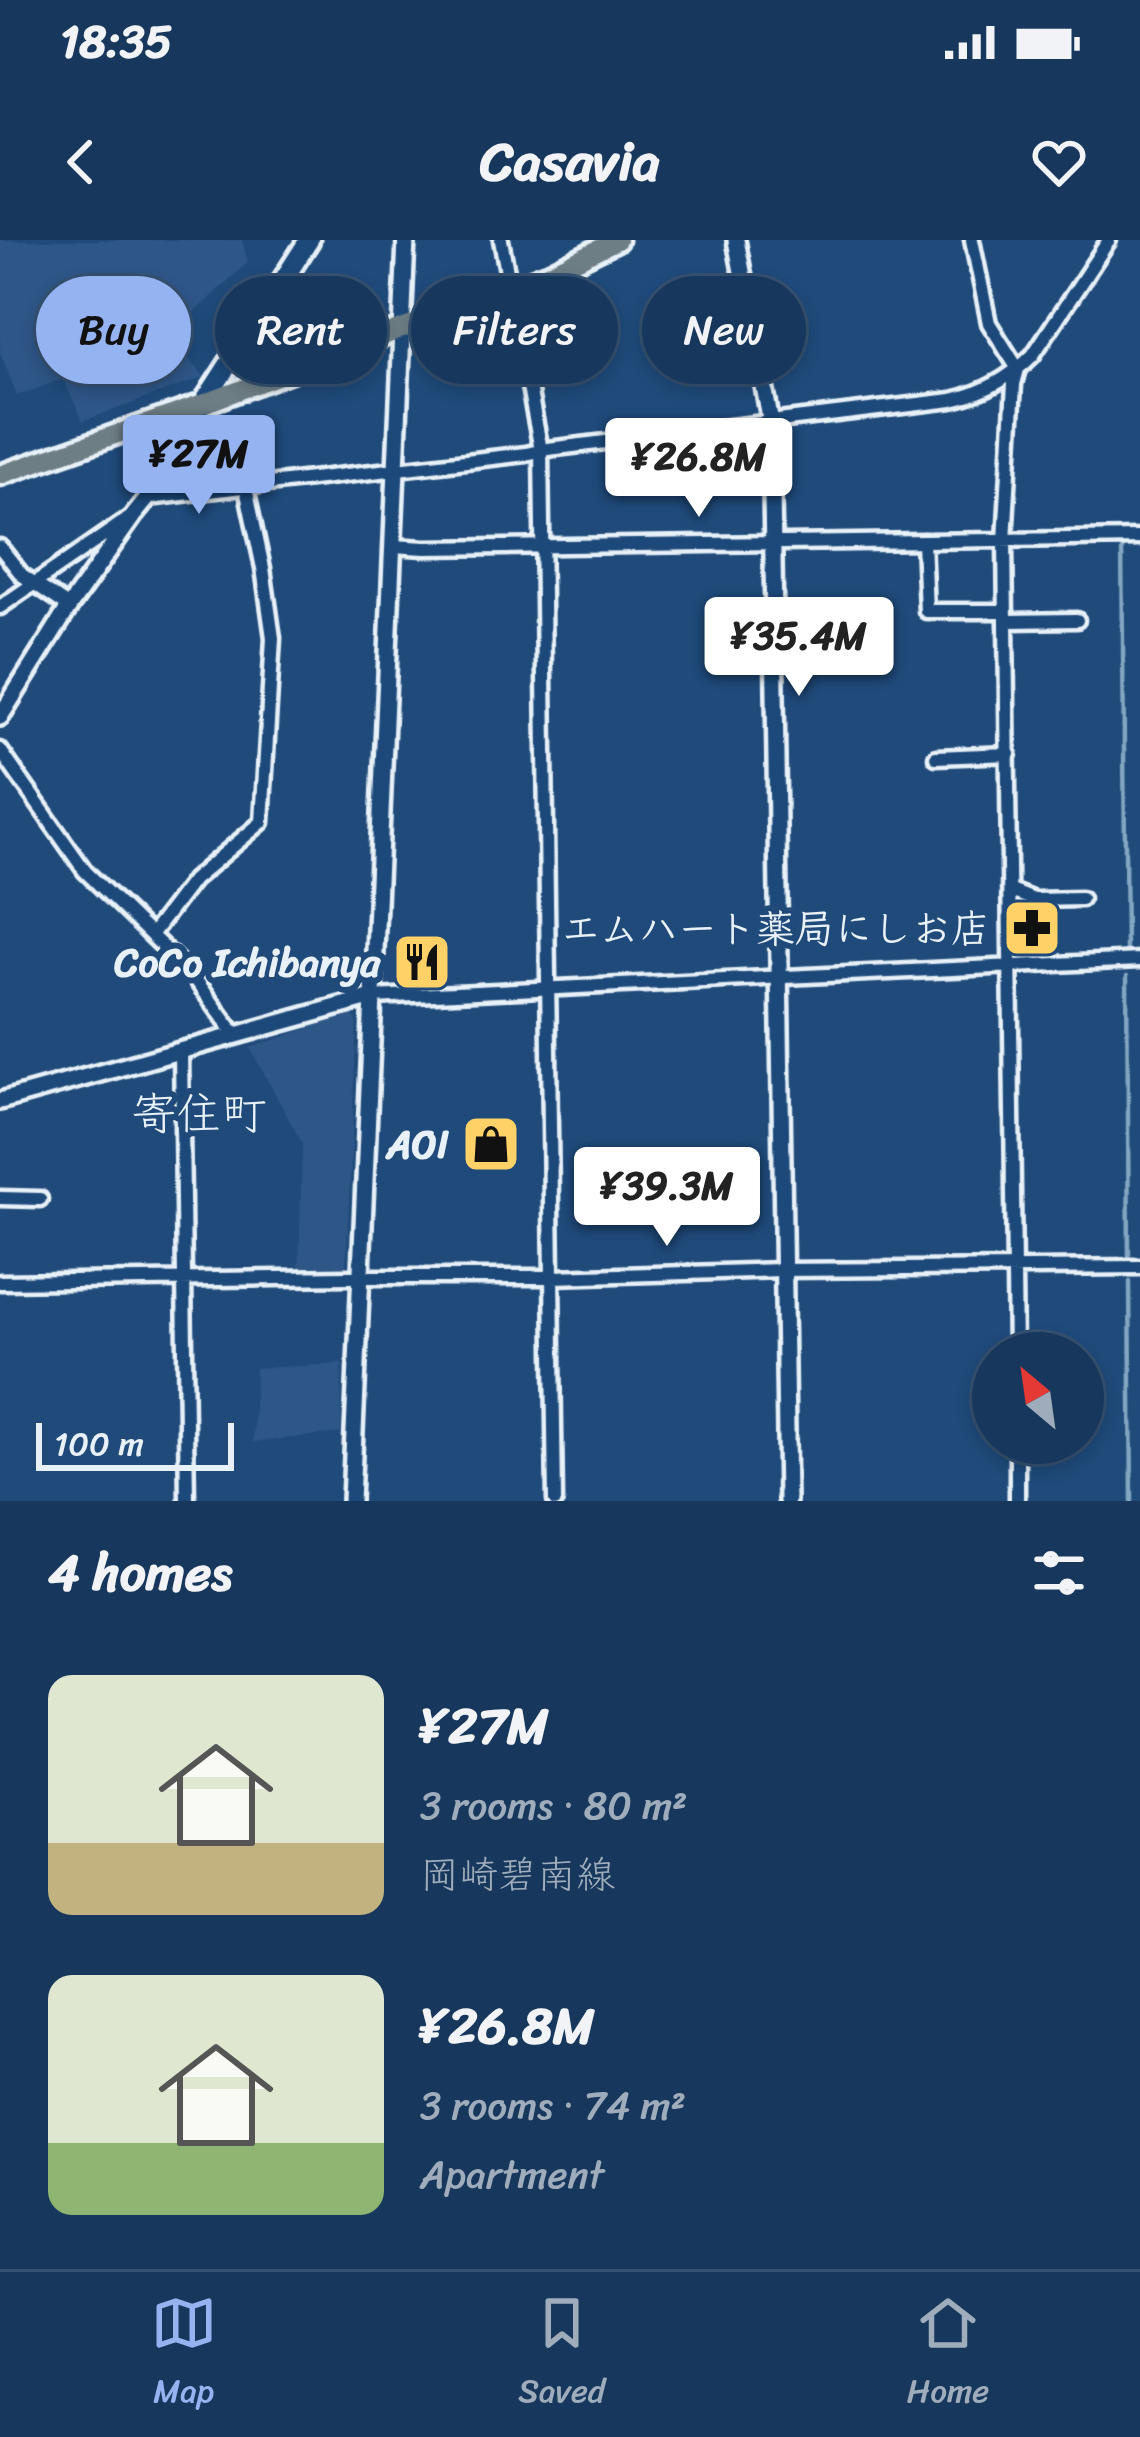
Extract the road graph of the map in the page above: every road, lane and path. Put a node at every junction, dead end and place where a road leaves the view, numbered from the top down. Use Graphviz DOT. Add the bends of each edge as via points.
graph roads {
  1 [pos="406,240"];
  2 [pos="501,240"];
  3 [pos="617,240"];
  4 [pos="736,240"];
  5 [pos="971,240"];
  6 [pos="1109,240"];
  7 [pos="302,242"];
  8 [pos="509,276"];
  9 [pos="539,276"];
  10 [pos="411,324"];
  11 [pos="403,327"];
  12 [pos="1018,369"];
  13 [pos="529,384"];
  14 [pos="203,404"];
  15 [pos="771,423"];
  16 [pos="541,450"];
  17 [pos="396,469"];
  18 [pos="0,475"];
  19 [pos="246,488"];
  20 [pos="148,498"];
  21 [pos="134,514"];
  22 [pos="1140,538"];
  23 [pos="923,542"];
  24 [pos="1005,542"];
  25 [pos="772,543"];
  26 [pos="393,546"];
  27 [pos="542,546"];
  28 [pos="0,547"];
  29 [pos="35,583"];
  30 [pos="0,607"];
  31 [pos="68,608"];
  32 [pos="1006,616"];
  33 [pos="1077,620"];
  34 [pos="0,717"];
  35 [pos="0,750"];
  36 [pos="1009,754"];
  37 [pos="936,757"];
  38 [pos="1011,891"];
  39 [pos="1081,899"];
  40 [pos="151,935"];
  41 [pos="1140,960"];
  42 [pos="1011,965"];
  43 [pos="778,976"];
  44 [pos="548,988"];
  45 [pos="373,997"];
  46 [pos="235,1034"];
  47 [pos="181,1050"];
  48 [pos="0,1101"];
  49 [pos="0,1198"];
  50 [pos="40,1198"];
  51 [pos="1014,1267"];
  52 [pos="1140,1267"];
  53 [pos="782,1270"];
  54 [pos="361,1277"];
  55 [pos="553,1277"];
  56 [pos="184,1280"];
  57 [pos="0,1282"];
  58 [pos="1016,1332"];
  59 [pos="1017,1464"];
  60 [pos="188,1501"];
  61 [pos="351,1501"];
  62 [pos="555,1501"];
  63 [pos="787,1501"];
  64 [pos="1017,1501"];
  1 -- 11 [label="street"];
  2 -- 8 [label="street"];
  3 -- 9 [label="main road"];
  4 -- 15 [label="street"];
  5 -- 12 [label="street" via="989,323"];
  6 -- 12 [label="street"];
  7 -- 14 [label="main road"];
  10 -- 11 [label="main road"];
  11 -- 14 [label="main road"];
  11 -- 17 [label="street"];
  12 -- 15 [label="street" via="977,395"];
  12 -- 24 [label="street"];
  13 -- 16 [label="street"];
  14 -- 18 [label="main road"];
  14 -- 20 [label="street"];
  15 -- 16 [label="street"];
  15 -- 25 [label="street"];
  16 -- 17 [label="street"];
  16 -- 27 [label="street"];
  17 -- 19 [label="street"];
  17 -- 26 [label="street"];
  19 -- 20 [label="street"];
  19 -- 40 [label="street" via="273,638 262,822 193,880"];
  20 -- 21 [label="street"];
  21 -- 29 [label="street"];
  21 -- 31 [label="street"];
  22 -- 24 [label="street"];
  23 -- 24 [label="street"];
  23 -- 25 [label="street"];
  23 -- 32 [label="street" via="926,611"];
  24 -- 32 [label="street"];
  25 -- 27 [label="street"];
  25 -- 43 [label="street"];
  26 -- 27 [label="street"];
  26 -- 45 [label="street"];
  27 -- 44 [label="street"];
  28 -- 29 [label="street"];
  29 -- 30 [label="street"];
  29 -- 31 [label="street"];
  31 -- 34 [label="street"];
  32 -- 33 [label="street"];
  32 -- 36 [label="street"];
  35 -- 40 [label="street" via="86,871"];
  36 -- 37 [label="street"];
  36 -- 38 [label="street"];
  38 -- 39 [label="street" via="1034,900"];
  38 -- 42 [label="street"];
  40 -- 46 [label="street"];
  41 -- 42 [label="street"];
  42 -- 43 [label="street"];
  42 -- 51 [label="street"];
  43 -- 44 [label="street"];
  43 -- 53 [label="street"];
  44 -- 45 [label="street"];
  44 -- 55 [label="street"];
  45 -- 46 [label="street"];
  45 -- 54 [label="street"];
  46 -- 47 [label="street"];
  47 -- 48 [label="street"];
  47 -- 56 [label="street"];
  49 -- 50 [label="street"];
  51 -- 52 [label="street"];
  51 -- 53 [label="street"];
  51 -- 58 [label="street"];
  53 -- 55 [label="street"];
  53 -- 63 [label="street"];
  54 -- 55 [label="street"];
  54 -- 56 [label="street"];
  54 -- 61 [label="street"];
  55 -- 62 [label="street"];
  56 -- 57 [label="street"];
  56 -- 60 [label="street"];
  59 -- 64 [label="street"];
}
